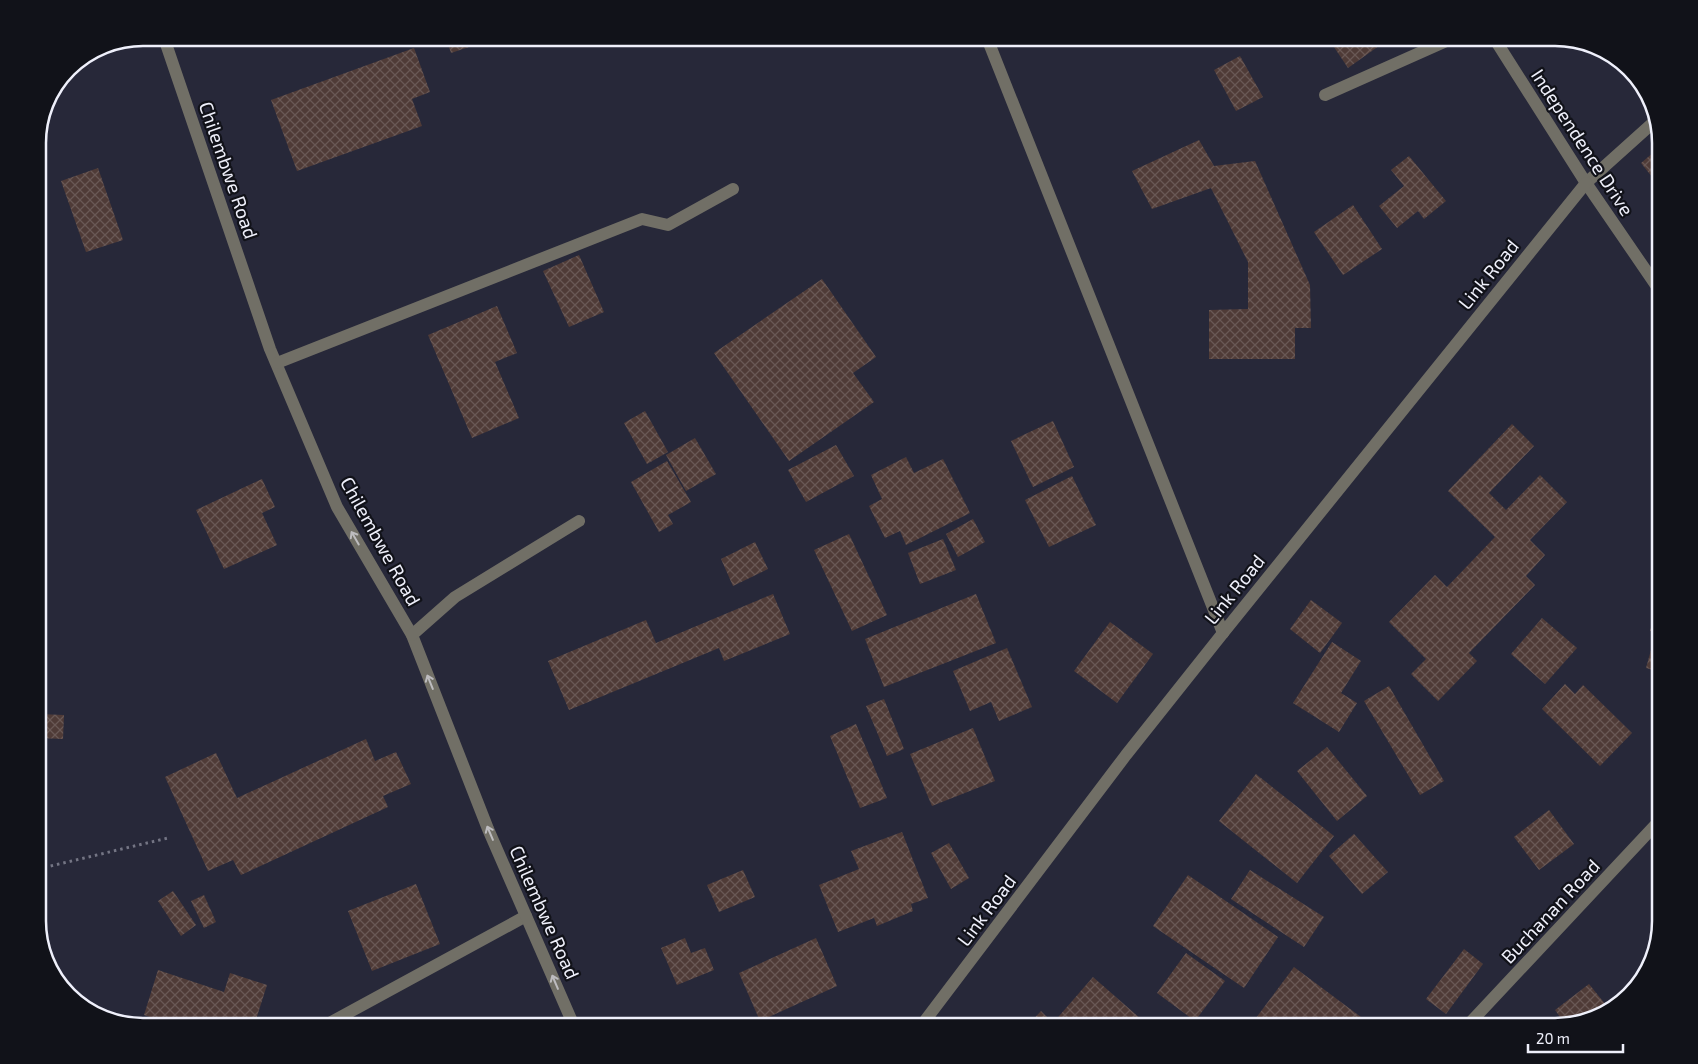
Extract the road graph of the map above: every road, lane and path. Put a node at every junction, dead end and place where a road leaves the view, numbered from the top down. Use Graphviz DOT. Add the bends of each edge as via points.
graph roads {
  1 [pos="167,46"];
  2 [pos="990,46"];
  3 [pos="1435,46"];
  4 [pos="1499,46"];
  5 [pos="1325,95"];
  6 [pos="1650,126"];
  7 [pos="1586,184"];
  8 [pos="733,190"];
  9 [pos="1652,279"];
  10 [pos="277,364"];
  11 [pos="579,521"];
  12 [pos="1223,633"];
  13 [pos="412,635"];
  14 [pos="1652,829"];
  15 [pos="168,838"];
  16 [pos="46,867"];
  17 [pos="526,916"];
  18 [pos="339,1018"];
  19 [pos="571,1018"];
  20 [pos="927,1018"];
  21 [pos="1474,1018"];
  1 -- 10 [label="street, Chilembwe Road"];
  2 -- 12 [label="street"];
  3 -- 5 [label="street"];
  4 -- 7 [label="street, Independence Drive"];
  6 -- 7 [label="street, Link Road"];
  7 -- 9 [label="street, Independence Drive"];
  7 -- 12 [label="street, Link Road"];
  8 -- 10 [label="street" via="668,225 642,219"];
  13 -- 10 [label="street, Chilembwe Road, one-way" via="336,507"];
  11 -- 13 [label="street" via="455,596"];
  12 -- 20 [label="street, Link Road" via="1126,755"];
  17 -- 13 [label="street, Chilembwe Road, one-way" via="488,829"];
  14 -- 21 [label="street, Buchanan Road"];
  15 -- 16 [label="path"];
  17 -- 18 [label="street"];
  19 -- 17 [label="street, Chilembwe Road, one-way"];
}
